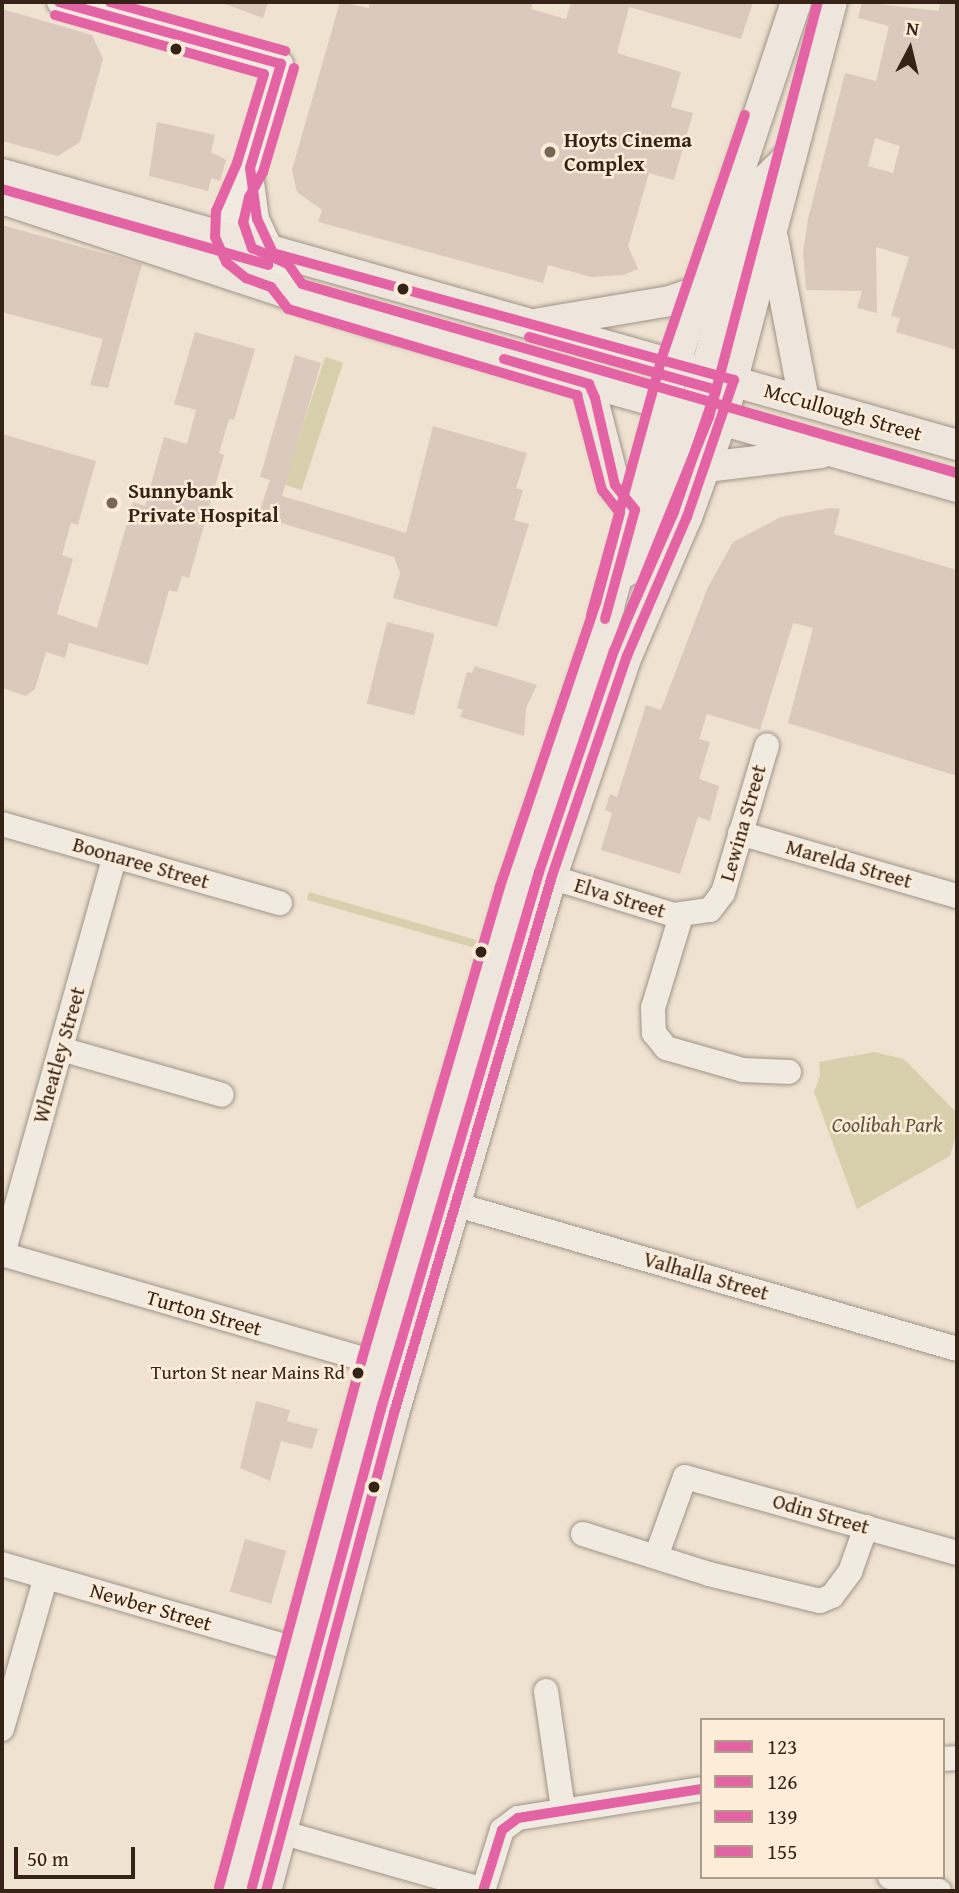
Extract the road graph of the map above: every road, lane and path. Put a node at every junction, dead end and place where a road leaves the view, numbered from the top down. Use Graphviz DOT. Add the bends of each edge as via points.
graph roads {
  1 [pos="59,2"];
  2 [pos="796,2"];
  3 [pos="832,2"];
  4 [pos="791,155"];
  5 [pos="250,168"];
  6 [pos="2,174"];
  7 [pos="2,199"];
  8 [pos="772,234"];
  9 [pos="231,241"];
  10 [pos="273,253"];
  11 [pos="699,291"];
  12 [pos="293,296"];
  13 [pos="533,324"];
  14 [pos="675,364"];
  15 [pos="704,372"];
  16 [pos="734,380"];
  17 [pos="589,384"];
  18 [pos="804,400"];
  19 [pos="663,404"];
  20 [pos="693,412"];
  21 [pos="722,421"];
  22 [pos="957,446"];
  23 [pos="828,451"];
  24 [pos="706,467"];
  25 [pos="957,487"];
  26 [pos="635,510"];
  27 [pos="618,576"];
  28 [pos="767,744"];
  29 [pos="2,824"];
  30 [pos="740,833"];
  31 [pos="115,856"];
  32 [pos="524,856"];
  33 [pos="552,876"];
  34 [pos="957,896"];
  35 [pos="280,903"];
  36 [pos="681,916"];
  37 [pos="61,1049"];
  38 [pos="789,1072"];
  39 [pos="222,1095"];
  40 [pos="454,1204"];
  41 [pos="2,1254"];
  42 [pos="957,1349"];
  43 [pos="375,1363"];
  44 [pos="406,1371"];
  45 [pos="866,1527"];
  46 [pos="583,1534"];
  47 [pos="957,1552"];
  48 [pos="657,1554"];
  49 [pos="2,1564"];
  50 [pos="46,1577"];
  51 [pos="301,1651"];
  52 [pos="546,1691"];
  53 [pos="2,1729"];
  54 [pos="279,1736"];
  55 [pos="309,1744"];
  56 [pos="700,1789"];
  57 [pos="563,1809"];
  58 [pos="284,1833"];
  59 [pos="897,1879"];
  60 [pos="233,1891"];
  61 [pos="266,1891"];
  62 [pos="484,1891"];
  63 [pos="939,1891"];
  1 -- 5 [label="street" via="281,64"];
  2 -- 11 [label="main road"];
  3 -- 4 [label="main road"];
  4 -- 8 [label="main road"];
  4 -- 15 [label="main road" via="761,184"];
  5 -- 9 [label="street" via="230,214"];
  5 -- 10 [label="street" via="257,219"];
  6 -- 9 [label="main road, McCullough Street"];
  7 -- 12 [label="main road, McCullough Street"];
  8 -- 16 [label="main road"];
  8 -- 18 [label="main road"];
  9 -- 10 [label="main road, McCullough Street"];
  9 -- 12 [label="street" via="241,258 279,275"];
  10 -- 13 [label="main road, McCullough Street"];
  11 -- 13 [label="main road" via="670,301"];
  11 -- 14 [label="main road"];
  12 -- 17 [label="main road, McCullough Street"];
  13 -- 14 [label="main road, McCullough Street"];
  14 -- 15 [label="main road, McCullough Street"];
  14 -- 19 [label="main road"];
  15 -- 16 [label="main road, McCullough Street"];
  15 -- 20 [label="main road"];
  16 -- 18 [label="main road, McCullough Street"];
  16 -- 21 [label="main road"];
  17 -- 19 [label="main road, McCullough Street"];
  17 -- 26 [label="main road" via="615,485"];
  18 -- 22 [label="main road, McCullough Street"];
  19 -- 20 [label="main road, McCullough Street"];
  19 -- 26 [label="main road"];
  20 -- 21 [label="main road, McCullough Street"];
  20 -- 27 [label="main road" via="642,562"];
  21 -- 23 [label="main road, McCullough Street"];
  21 -- 24 [label="main road"];
  23 -- 24 [label="main road" via="792,460"];
  23 -- 25 [label="main road, McCullough Street"];
  24 -- 33 [label="main road" via="627,656"];
  26 -- 27 [label="main road"];
  27 -- 32 [label="main road"];
  28 -- 30 [label="street, Lewina Street"];
  29 -- 31 [label="street, Boonaree Street"];
  30 -- 34 [label="street, Marelda Street"];
  30 -- 36 [label="street, Lewina Street" via="720,900 710,910"];
  31 -- 35 [label="street, Boonaree Street"];
  31 -- 37 [label="street, Wheatley Street"];
  32 -- 33 [label="street, Elva Street"];
  32 -- 43 [label="main road"];
  33 -- 36 [label="street, Elva Street"];
  33 -- 40 [label="main road"];
  36 -- 38 [label="street" via="653,1008 654,1033 666,1048 743,1070"];
  37 -- 39 [label="street"];
  37 -- 41 [label="street, Wheatley Street"];
  40 -- 42 [label="street, Valhalla Street"];
  40 -- 44 [label="main road"];
  41 -- 43 [label="street, Turton Street"];
  43 -- 44 [label="street, Turton Street"];
  43 -- 51 [label="main road"];
  44 -- 55 [label="main road"];
  45 -- 47 [label="street, Odin Street"];
  45 -- 48 [label="street" via="850,1572 832,1596 820,1601 709,1574"];
  45 -- 48 [label="street, Odin Street" via="685,1476"];
  46 -- 48 [label="street"];
  49 -- 50 [label="street, Newber Street"];
  50 -- 51 [label="street, Newber Street"];
  50 -- 53 [label="street"];
  51 -- 54 [label="main road"];
  52 -- 57 [label="street"];
  54 -- 55 [label="main road"];
  54 -- 60 [label="main road"];
  55 -- 58 [label="main road"];
  56 -- 57 [label="street"];
  57 -- 62 [label="street" via="528,1815 502,1830"];
  58 -- 61 [label="main road"];
  58 -- 62 [label="street"];
  59 -- 63 [label="street"];
}
